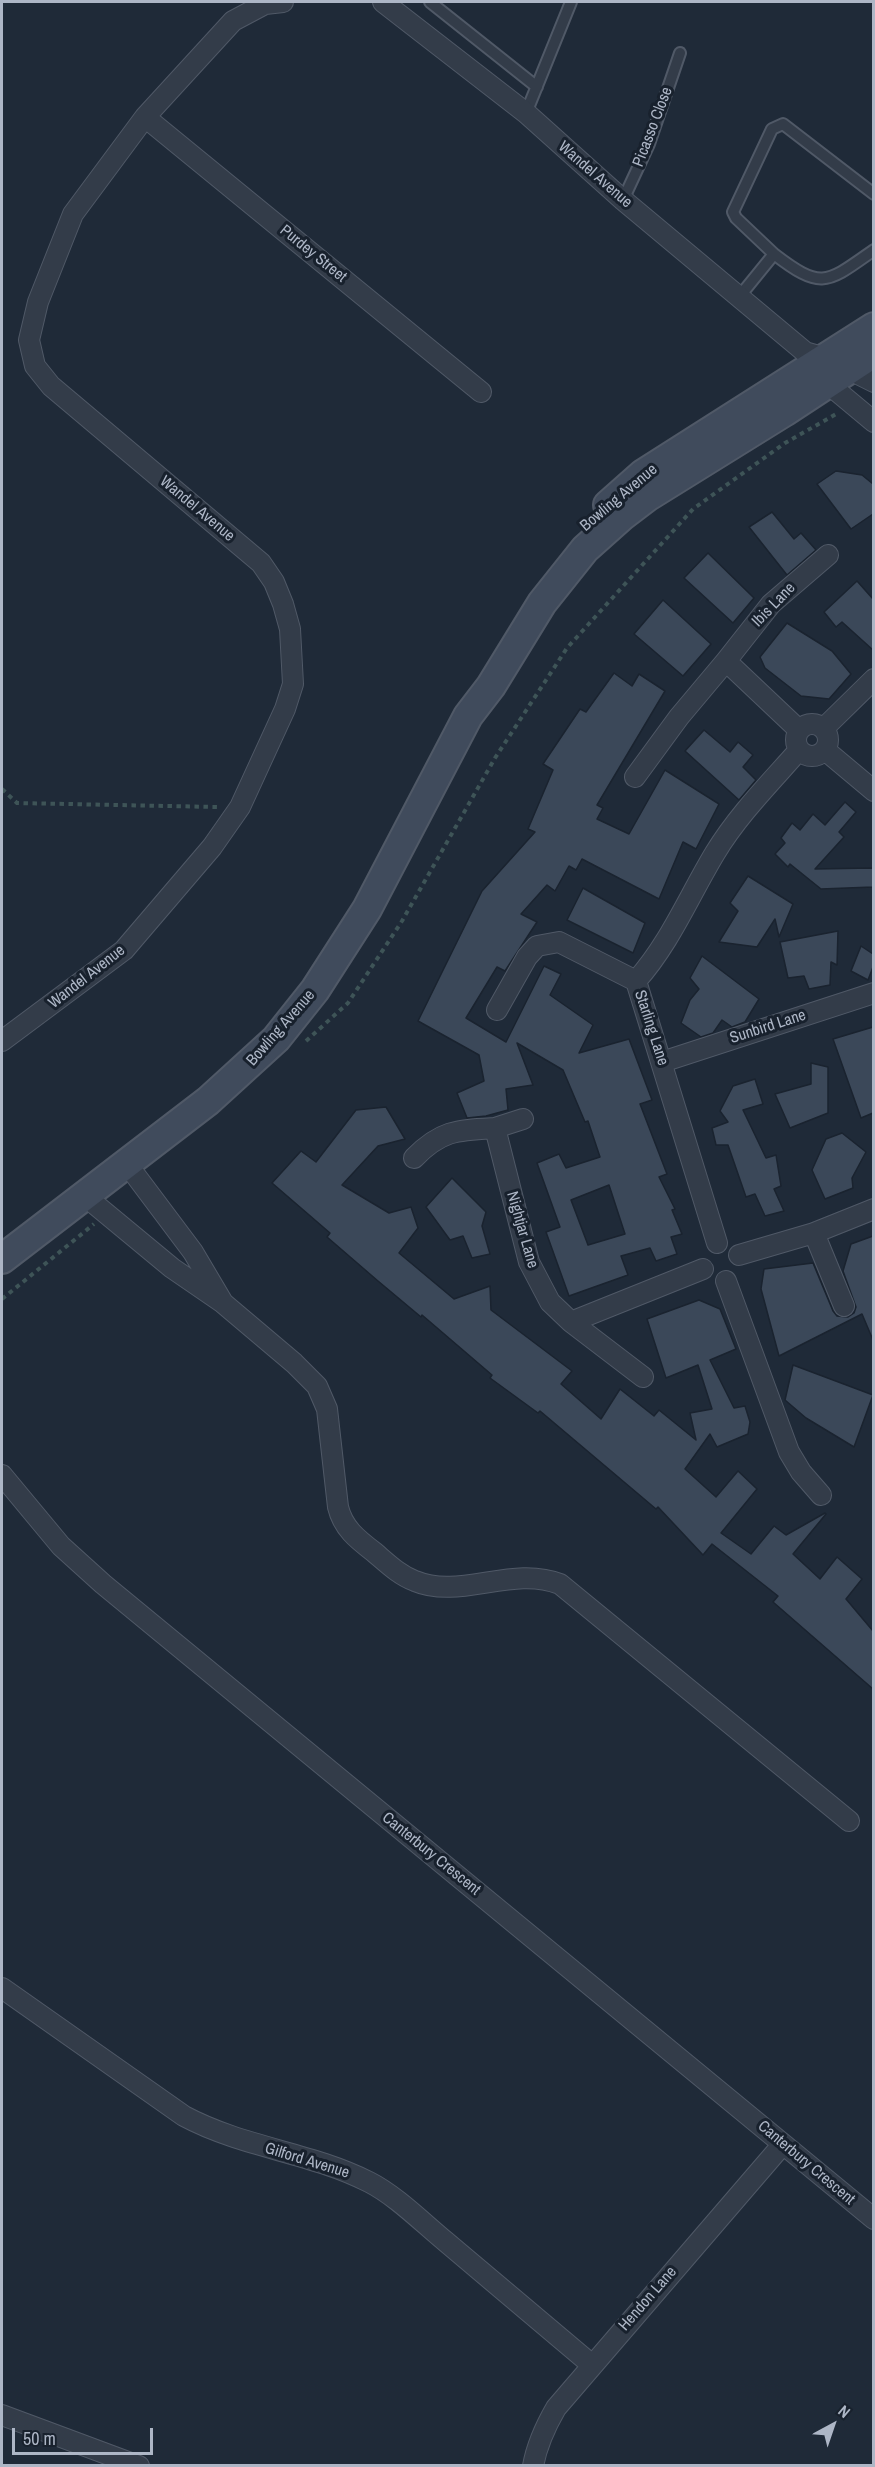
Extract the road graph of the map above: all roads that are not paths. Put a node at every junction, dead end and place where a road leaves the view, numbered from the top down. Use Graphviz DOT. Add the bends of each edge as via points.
graph roads {
  1 [pos="283,2"];
  2 [pos="384,2"];
  3 [pos="429,2"];
  4 [pos="571,2"];
  5 [pos="680,53"];
  6 [pos="537,87"];
  7 [pos="526,113"];
  8 [pos="145,117"];
  9 [pos="873,194"];
  10 [pos="623,200"];
  11 [pos="873,250"];
  12 [pos="774,254"];
  13 [pos="739,297"];
  14 [pos="873,327"];
  15 [pos="873,354"];
  16 [pos="823,366"];
  17 [pos="873,382"];
  18 [pos="481,392"];
  19 [pos="867,412"];
  20 [pos="828,555"];
  21 [pos="726,661"];
  22 [pos="873,679"];
  23 [pos="824,728"];
  24 [pos="799,730"];
  25 [pos="799,750"];
  26 [pos="825,750"];
  27 [pos="635,777"];
  28 [pos="873,791"];
  29 [pos="636,981"];
  30 [pos="873,993"];
  31 [pos="497,1010"];
  32 [pos="2,1041"];
  33 [pos="662,1062"];
  34 [pos="523,1119"];
  35 [pos="495,1128"];
  36 [pos="414,1158"];
  37 [pos="127,1164"];
  38 [pos="85,1196"];
  39 [pos="873,1209"];
  40 [pos="814,1233"];
  41 [pos="717,1243"];
  42 [pos="739,1255"];
  43 [pos="2,1259"];
  44 [pos="703,1269"];
  45 [pos="726,1281"];
  46 [pos="223,1303"];
  47 [pos="844,1306"];
  48 [pos="571,1322"];
  49 [pos="643,1377"];
  50 [pos="2,1475"];
  51 [pos="821,1495"];
  52 [pos="849,1821"];
  53 [pos="2,1988"];
  54 [pos="783,2144"];
  55 [pos="873,2219"];
  56 [pos="592,2365"];
  57 [pos="2,2415"];
  58 [pos="139,2466"];
  59 [pos="532,2466"];
  1 -- 8 [label="street, Wandel Avenue" via="265,4 234,21"];
  2 -- 7 [label="street, Wandel Avenue"];
  3 -- 6 [label="lane"];
  4 -- 6 [label="lane"];
  5 -- 10 [label="lane, Picasso Close" via="649,144"];
  6 -- 7 [label="lane"];
  7 -- 10 [label="street, Wandel Avenue"];
  8 -- 18 [label="street, Purdey Street"];
  8 -- 32 [label="street, Wandel Avenue" via="73,214 38,302 30,353 51,386 261,562 274,582 290,629 293,684 240,807 212,847 124,950"];
  9 -- 12 [label="lane" via="783,124 777,125 733,212"];
  10 -- 13 [label="street, Wandel Avenue"];
  11 -- 12 [label="lane" via="842,273 820,279 799,273"];
  12 -- 13 [label="lane"];
  13 -- 16 [label="street, Wandel Avenue"];
  14 -- 16 [label="main road, Bowling Avenue"];
  15 -- 16 [label="main road, Bowling Avenue"];
  16 -- 17 [label="street, Wandel Avenue"];
  16 -- 19 [label="street"];
  16 -- 37 [label="main road, Bowling Avenue" via="643,474 580,530 544,573 474,687 468,716 367,909 315,990 256,1059"];
  20 -- 21 [label="street, Ibis Lane" via="771,604"];
  21 -- 24 [label="street"];
  21 -- 27 [label="street, Ibis Lane"];
  22 -- 23 [label="street"];
  23 -- 24 [label="street" via="811,723"];
  23 -- 26 [label="street" via="829,743"];
  24 -- 25 [label="street"];
  25 -- 26 [label="street" via="812,757"];
  25 -- 29 [label="street, Starling Lane" via="744,812 662,947"];
  26 -- 28 [label="street"];
  29 -- 31 [label="street" via="559,942 537,946"];
  29 -- 33 [label="street, Starling Lane"];
  30 -- 33 [label="street, Sunbird Lane"];
  33 -- 41 [label="street, Starling Lane"];
  34 -- 35 [label="street"];
  35 -- 36 [label="street" via="445,1134"];
  35 -- 48 [label="street, Nightjar Lane" via="529,1262 550,1302"];
  37 -- 38 [label="main road, Bowling Avenue"];
  37 -- 46 [label="street" via="193,1252"];
  38 -- 43 [label="main road, Bowling Avenue"];
  38 -- 46 [label="street" via="172,1268"];
  39 -- 40 [label="street"];
  40 -- 42 [label="street"];
  40 -- 47 [label="street"];
  41 -- 42 [label="street" via="732,1246"];
  41 -- 44 [label="street" via="702,1256"];
  42 -- 45 [label="street" via="740,1268"];
  44 -- 45 [label="street" via="710,1278"];
  44 -- 48 [label="street"];
  45 -- 51 [label="street" via="789,1452"];
  46 -- 52 [label="street" via="300,1369 322,1395 338,1507 355,1537 398,1572 430,1585 537,1577 560,1584"];
  48 -- 49 [label="street, Nightjar Lane"];
  50 -- 54 [label="street, Canterbury Crescent" via="61,1546 103,1584"];
  53 -- 56 [label="street, Gilford Avenue" via="147,2091 209,2129 347,2171 372,2183"];
  54 -- 55 [label="street, Canterbury Crescent"];
  54 -- 56 [label="street, Hendon Lane"];
  56 -- 59 [label="street, Hendon Lane" via="543,2428"];
  57 -- 58 [label="street"];
}
